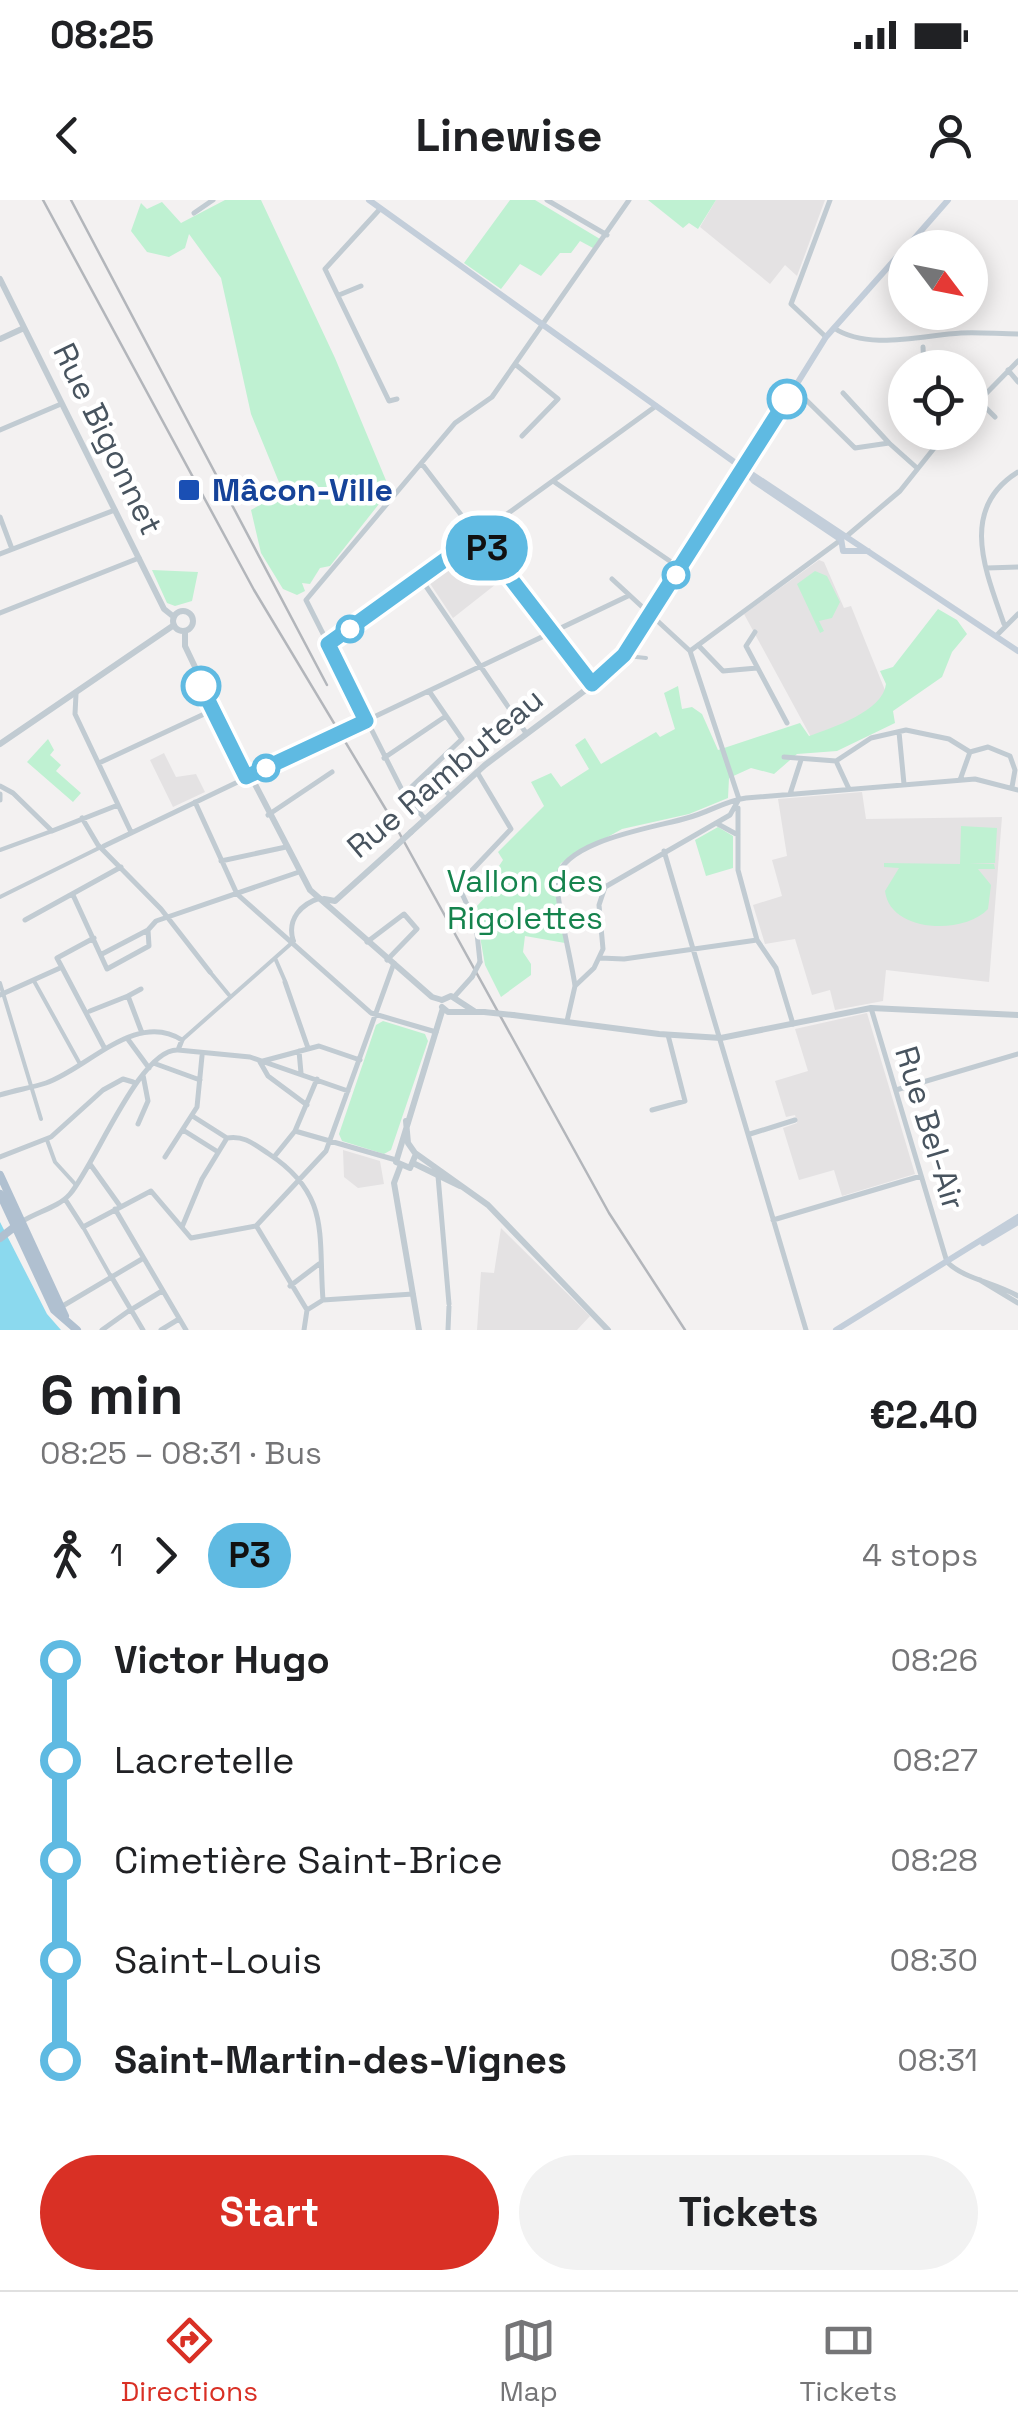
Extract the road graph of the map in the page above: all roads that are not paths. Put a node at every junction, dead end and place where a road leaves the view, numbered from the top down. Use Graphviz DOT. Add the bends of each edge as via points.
graph roads {
  1 [pos="212,200"];
  2 [pos="369,200"];
  3 [pos="547,200"];
  4 [pos="629,200"];
  5 [pos="830,200"];
  6 [pos="948,200"];
  7 [pos="380,209"];
  8 [pos="194,213"];
  9 [pos="921,230"];
  10 [pos="607,235"];
  11 [pos="888,267"];
  12 [pos="0,279"];
  13 [pos="361,286"];
  14 [pos="339,294"];
  15 [pos="544,325"];
  16 [pos="834,328"];
  17 [pos="21,330"];
  18 [pos="1018,334"];
  19 [pos="826,337"];
  20 [pos="0,339"];
  21 [pos="1018,360"];
  22 [pos="515,364"];
  23 [pos="1008,370"];
  24 [pos="1018,382"];
  25 [pos="794,388"];
  26 [pos="988,391"];
  27 [pos="843,393"];
  28 [pos="398,399"];
  29 [pos="62,404"];
  30 [pos="656,406"];
  31 [pos="988,410"];
  32 [pos="995,417"];
  33 [pos="0,430"];
  34 [pos="522,436"];
  35 [pos="888,441"];
  36 [pos="888,442"];
  37 [pos="898,450"];
  38 [pos="932,450"];
  39 [pos="753,454"];
  40 [pos="422,464"];
  41 [pos="918,468"];
  42 [pos="744,469"];
  43 [pos="1018,472"];
  44 [pos="756,478"];
  45 [pos="553,481"];
  46 [pos="734,484"];
  47 [pos="115,510"];
  48 [pos="0,517"];
  49 [pos="478,536"];
  50 [pos="844,542"];
  51 [pos="12,549"];
  52 [pos="0,554"];
  53 [pos="139,558"];
  54 [pos="1018,566"];
  55 [pos="680,568"];
  56 [pos="986,568"];
  57 [pos="421,578"];
  58 [pos="612,579"];
  59 [pos="628,596"];
  60 [pos="0,613"];
  61 [pos="651,614"];
  62 [pos="1018,614"];
  63 [pos="174,621"];
  64 [pos="1004,624"];
  65 [pos="184,631"];
  66 [pos="552,632"];
  67 [pos="754,632"];
  68 [pos="996,636"];
  69 [pos="328,644"];
  70 [pos="698,645"];
  71 [pos="690,650"];
  72 [pos="1018,651"];
  73 [pos="627,656"];
  74 [pos="646,658"];
  75 [pos="480,665"];
  76 [pos="758,668"];
  77 [pos="592,684"];
  78 [pos="428,691"];
  79 [pos="76,692"];
  80 [pos="215,709"];
  81 [pos="446,716"];
  82 [pos="366,721"];
  83 [pos="787,723"];
  84 [pos="899,732"];
  85 [pos="526,733"];
  86 [pos="0,744"];
  87 [pos="970,752"];
  88 [pos="1014,755"];
  89 [pos="784,757"];
  90 [pos="384,758"];
  91 [pos="801,760"];
  92 [pos="836,761"];
  93 [pos="99,764"];
  94 [pos="429,771"];
  95 [pos="332,772"];
  96 [pos="477,772"];
  97 [pos="248,776"];
  98 [pos="960,780"];
  99 [pos="904,784"];
  100 [pos="0,786"];
  101 [pos="849,789"];
  102 [pos="1015,789"];
  103 [pos="404,794"];
  104 [pos="790,794"];
  105 [pos="450,796"];
  106 [pos="739,799"];
  107 [pos="194,802"];
  108 [pos="118,805"];
  109 [pos="738,808"];
  110 [pos="268,815"];
  111 [pos="83,819"];
  112 [pos="424,819"];
  113 [pos="716,823"];
  114 [pos="52,831"];
  115 [pos="131,832"];
  116 [pos="738,835"];
  117 [pos="104,846"];
  118 [pos="286,848"];
  119 [pos="0,850"];
  120 [pos="664,851"];
  121 [pos="221,861"];
  122 [pos="122,867"];
  123 [pos="299,872"];
  124 [pos="238,894"];
  125 [pos="72,895"];
  126 [pos="0,897"];
  127 [pos="320,898"];
  128 [pos="168,918"];
  129 [pos="25,920"];
  130 [pos="148,930"];
  131 [pos="94,938"];
  132 [pos="757,940"];
  133 [pos="368,941"];
  134 [pos="294,942"];
  135 [pos="306,948"];
  136 [pos="694,949"];
  137 [pos="102,954"];
  138 [pos="275,958"];
  139 [pos="600,958"];
  140 [pos="390,960"];
  141 [pos="60,968"];
  142 [pos="210,972"];
  143 [pos="34,981"];
  144 [pos="0,982"];
  145 [pos="285,982"];
  146 [pos="575,986"];
  147 [pos="141,990"];
  148 [pos="2,994"];
  149 [pos="128,996"];
  150 [pos="229,996"];
  151 [pos="450,1005"];
  152 [pos="871,1008"];
  153 [pos="88,1012"];
  154 [pos="374,1014"];
  155 [pos="1018,1015"];
  156 [pos="567,1021"];
  157 [pos="793,1024"];
  158 [pos="436,1031"];
  159 [pos="142,1033"];
  160 [pos="668,1035"];
  161 [pos="127,1038"];
  162 [pos="720,1038"];
  163 [pos="182,1040"];
  164 [pos="308,1048"];
  165 [pos="106,1049"];
  166 [pos="178,1050"];
  167 [pos="299,1051"];
  168 [pos="1018,1054"];
  169 [pos="202,1055"];
  170 [pos="360,1060"];
  171 [pos="260,1062"];
  172 [pos="80,1064"];
  173 [pos="153,1066"];
  174 [pos="301,1074"];
  175 [pos="143,1075"];
  176 [pos="200,1080"];
  177 [pos="317,1080"];
  178 [pos="133,1082"];
  179 [pos="31,1085"];
  180 [pos="896,1090"];
  181 [pos="349,1091"];
  182 [pos="0,1094"];
  183 [pos="307,1105"];
  184 [pos="652,1110"];
  185 [pos="194,1117"];
  186 [pos="41,1119"];
  187 [pos="795,1120"];
  188 [pos="406,1121"];
  189 [pos="138,1124"];
  190 [pos="182,1130"];
  191 [pos="296,1131"];
  192 [pos="749,1134"];
  193 [pos="227,1138"];
  194 [pos="46,1140"];
  195 [pos="331,1142"];
  196 [pos="400,1150"];
  197 [pos="218,1152"];
  198 [pos="414,1152"];
  199 [pos="0,1157"];
  200 [pos="165,1158"];
  201 [pos="274,1158"];
  202 [pos="89,1163"];
  203 [pos="404,1165"];
  204 [pos="440,1172"];
  205 [pos="0,1175"];
  206 [pos="920,1176"];
  207 [pos="302,1178"];
  208 [pos="76,1185"];
  209 [pos="0,1194"];
  210 [pos="65,1200"];
  211 [pos="0,1207"];
  212 [pos="117,1208"];
  213 [pos="773,1220"];
  214 [pos="1018,1220"];
  215 [pos="256,1226"];
  216 [pos="83,1227"];
  217 [pos="182,1227"];
  218 [pos="10,1230"];
  219 [pos="142,1259"];
  220 [pos="947,1262"];
  221 [pos="320,1263"];
  222 [pos="110,1276"];
  223 [pos="290,1286"];
  224 [pos="162,1291"];
  225 [pos="413,1294"];
  226 [pos="1018,1299"];
  227 [pos="323,1300"];
  228 [pos="61,1308"];
  229 [pos="132,1309"];
  230 [pos="307,1310"];
  231 [pos="66,1318"];
  232 [pos="179,1319"];
  233 [pos="165,1329"];
  234 [pos="77,1330"];
  235 [pos="102,1330"];
  236 [pos="144,1330"];
  237 [pos="186,1330"];
  238 [pos="304,1330"];
  239 [pos="419,1330"];
  240 [pos="449,1330"];
  241 [pos="608,1330"];
  242 [pos="806,1330"];
  243 [pos="836,1330"];
  1 -- 8 [label="street"];
  2 -- 7 [label="main road"];
  3 -- 10 [label="street"];
  4 -- 10 [label="street"];
  5 -- 19 [label="street" via="791,304"];
  6 -- 9 [label="main road, Rue Rambuteau"];
  7 -- 14 [label="street" via="325,269"];
  7 -- 15 [label="main road"];
  10 -- 15 [label="street"];
  11 -- 16 [label="main road, Rue Rambuteau"];
  12 -- 17 [label="street, Rue Bigonnet"];
  13 -- 14 [label="street"];
  14 -- 28 [label="street" via="390,402"];
  15 -- 22 [label="street"];
  15 -- 30 [label="main road"];
  16 -- 18 [label="street" via="848,336 904,340"];
  16 -- 19 [label="main road, Rue Rambuteau"];
  17 -- 20 [label="street"];
  17 -- 29 [label="street, Rue Bigonnet"];
  19 -- 25 [label="main road, Rue Rambuteau"];
  21 -- 23 [label="street"];
  22 -- 34 [label="street" via="558,399"];
  22 -- 40 [label="street" via="492,397 455,424"];
  23 -- 24 [label="street"];
  23 -- 26 [label="street"];
  25 -- 36 [label="street" via="855,448"];
  25 -- 39 [label="main road, Rue Rambuteau"];
  27 -- 35 [label="street"];
  29 -- 33 [label="street"];
  29 -- 47 [label="street, Rue Bigonnet"];
  30 -- 42 [label="main road"];
  30 -- 45 [label="street"];
  31 -- 32 [label="street"];
  37 -- 41 [label="street"];
  38 -- 41 [label="street"];
  39 -- 42 [label="main road, Rue Rambuteau"];
  39 -- 44 [label="main road"];
  40 -- 49 [label="street"];
  40 -- 69 [label="street" via="306,600"];
  41 -- 50 [label="street"];
  42 -- 44 [label="main road"];
  42 -- 46 [label="street, Rue Rambuteau"];
  43 -- 56 [label="street" via="984,512 979,544"];
  44 -- 46 [label="street"];
  44 -- 50 [label="main road"];
  44 -- 50 [label="main road"];
  45 -- 49 [label="street"];
  45 -- 55 [label="street"];
  46 -- 55 [label="street, Rue Rambuteau"];
  47 -- 51 [label="street"];
  47 -- 53 [label="street, Rue Bigonnet"];
  48 -- 51 [label="street"];
  49 -- 57 [label="street"];
  49 -- 66 [label="street"];
  50 -- 68 [label="main road" via="875,554"];
  50 -- 70 [label="street"];
  51 -- 52 [label="street"];
  53 -- 60 [label="street"];
  53 -- 63 [label="street, Rue Bigonnet"];
  54 -- 56 [label="street"];
  55 -- 61 [label="street, Rue Rambuteau"];
  56 -- 64 [label="street"];
  57 -- 69 [label="street"];
  57 -- 75 [label="street"];
  58 -- 59 [label="street"];
  59 -- 61 [label="street"];
  59 -- 66 [label="street"];
  61 -- 71 [label="street"];
  61 -- 77 [label="street, Rue Rambuteau" via="615,668"];
  62 -- 64 [label="street"];
  63 -- 65 [label="street"];
  63 -- 65 [label="street, Rue Bigonnet" via="182,611 190,614 192,624"];
  63 -- 79 [label="street"];
  64 -- 68 [label="street"];
  65 -- 80 [label="street"];
  66 -- 75 [label="street"];
  66 -- 77 [label="street"];
  67 -- 76 [label="street" via="746,646"];
  68 -- 72 [label="main road"];
  69 -- 82 [label="street"];
  70 -- 71 [label="street"];
  70 -- 76 [label="street" via="723,672"];
  71 -- 106 [label="street"];
  73 -- 74 [label="street"];
  75 -- 78 [label="street"];
  75 -- 85 [label="street"];
  76 -- 83 [label="street"];
  77 -- 85 [label="street, Rue Rambuteau"];
  78 -- 81 [label="street"];
  78 -- 82 [label="street"];
  79 -- 86 [label="street"];
  79 -- 93 [label="street" via="75,714"];
  80 -- 93 [label="street"];
  80 -- 97 [label="street"];
  81 -- 90 [label="street"];
  81 -- 94 [label="street" via="462,739"];
  82 -- 90 [label="street"];
  82 -- 97 [label="street, bridge"];
  84 -- 87 [label="street" via="932,734"];
  84 -- 92 [label="street" via="872,738"];
  84 -- 99 [label="street"];
  85 -- 96 [label="street, Rue Rambuteau"];
  87 -- 88 [label="street" via="994,747"];
  87 -- 98 [label="street"];
  88 -- 102 [label="street"];
  89 -- 91 [label="street"];
  90 -- 103 [label="street"];
  91 -- 92 [label="street"];
  91 -- 104 [label="street"];
  92 -- 101 [label="street"];
  93 -- 108 [label="street"];
  94 -- 103 [label="street"];
  94 -- 105 [label="street"];
  95 -- 110 [label="street"];
  96 -- 105 [label="street, Rue Rambuteau"];
  96 -- 151 [label="street, bridge" via="511,829 458,885 476,924 480,962"];
  97 -- 107 [label="street"];
  97 -- 110 [label="street"];
  98 -- 99 [label="street"];
  98 -- 102 [label="street" via="987,779"];
  99 -- 101 [label="street"];
  100 -- 114 [label="street"];
  101 -- 104 [label="street"];
  103 -- 112 [label="street"];
  104 -- 106 [label="street"];
  105 -- 112 [label="street, Rue Rambuteau"];
  106 -- 109 [label="street"];
  106 -- 146 [label="street" via="621,833 565,864 557,880"];
  107 -- 115 [label="street"];
  107 -- 121 [label="street"];
  108 -- 111 [label="street"];
  108 -- 115 [label="street"];
  109 -- 113 [label="street"];
  109 -- 116 [label="street"];
  110 -- 118 [label="street"];
  111 -- 114 [label="street"];
  111 -- 117 [label="street"];
  112 -- 127 [label="street, Rue Rambuteau, bridge" via="335,901"];
  113 -- 116 [label="street"];
  113 -- 120 [label="street"];
  114 -- 119 [label="street"];
  115 -- 117 [label="street"];
  116 -- 132 [label="street" via="738,870"];
  117 -- 122 [label="street"];
  117 -- 126 [label="street"];
  118 -- 121 [label="street"];
  118 -- 123 [label="street"];
  120 -- 136 [label="street"];
  120 -- 139 [label="street" via="605,886"];
  121 -- 124 [label="street"];
  122 -- 125 [label="street"];
  122 -- 128 [label="street"];
  123 -- 124 [label="street"];
  123 -- 127 [label="street"];
  124 -- 128 [label="street"];
  124 -- 134 [label="street"];
  125 -- 129 [label="street"];
  125 -- 131 [label="street"];
  127 -- 133 [label="street"];
  127 -- 134 [label="street" via="294,916"];
  128 -- 130 [label="street"];
  128 -- 142 [label="street"];
  130 -- 137 [label="street"];
  130 -- 137 [label="street" via="149,946 106,970"];
  131 -- 137 [label="street"];
  131 -- 141 [label="street" via="57,958"];
  132 -- 136 [label="street"];
  132 -- 157 [label="street" via="776,968"];
  133 -- 140 [label="street"];
  133 -- 140 [label="street" via="404,914 417,929"];
  134 -- 135 [label="street"];
  134 -- 138 [label="street"];
  134 -- 154 [label="street"];
  136 -- 139 [label="street"];
  136 -- 162 [label="street"];
  138 -- 145 [label="street"];
  138 -- 150 [label="street"];
  139 -- 146 [label="street"];
  140 -- 151 [label="street"];
  140 -- 154 [label="street"];
  141 -- 143 [label="street"];
  141 -- 153 [label="street"];
  142 -- 150 [label="street"];
  143 -- 148 [label="street"];
  143 -- 172 [label="street"];
  144 -- 148 [label="street"];
  145 -- 164 [label="street"];
  146 -- 156 [label="street"];
  147 -- 149 [label="street"];
  148 -- 179 [label="street"];
  149 -- 153 [label="street"];
  149 -- 159 [label="street"];
  150 -- 163 [label="street"];
  151 -- 156 [label="street, bridge"];
  151 -- 158 [label="street"];
  152 -- 155 [label="street"];
  152 -- 157 [label="street"];
  152 -- 180 [label="street, Rue Bel-Air"];
  153 -- 165 [label="street"];
  154 -- 158 [label="street"];
  154 -- 170 [label="street"];
  156 -- 160 [label="street"];
  157 -- 162 [label="street"];
  158 -- 188 [label="street"];
  159 -- 161 [label="street"];
  159 -- 163 [label="street"];
  160 -- 162 [label="street"];
  160 -- 184 [label="street" via="685,1101"];
  161 -- 165 [label="street"];
  161 -- 173 [label="street"];
  162 -- 192 [label="street"];
  163 -- 166 [label="street"];
  164 -- 167 [label="street"];
  164 -- 170 [label="street"];
  165 -- 172 [label="street"];
  166 -- 169 [label="street"];
  166 -- 173 [label="street"];
  167 -- 171 [label="street"];
  167 -- 174 [label="street"];
  168 -- 180 [label="street"];
  169 -- 171 [label="street"];
  169 -- 176 [label="street"];
  170 -- 181 [label="street"];
  171 -- 174 [label="street"];
  171 -- 183 [label="street"];
  172 -- 179 [label="street"];
  173 -- 175 [label="street"];
  173 -- 176 [label="street"];
  174 -- 177 [label="street"];
  175 -- 178 [label="street"];
  175 -- 189 [label="street" via="148,1101"];
  176 -- 185 [label="street"];
  177 -- 181 [label="street"];
  177 -- 183 [label="street"];
  178 -- 194 [label="street" via="103,1090"];
  178 -- 202 [label="street"];
  179 -- 182 [label="street"];
  179 -- 186 [label="street"];
  180 -- 206 [label="street, Rue Bel-Air"];
  181 -- 195 [label="street"];
  183 -- 191 [label="street"];
  185 -- 190 [label="street"];
  185 -- 193 [label="street"];
  187 -- 192 [label="street"];
  188 -- 196 [label="street"];
  188 -- 198 [label="street"];
  190 -- 197 [label="street"];
  190 -- 200 [label="street"];
  191 -- 195 [label="street"];
  191 -- 201 [label="street"];
  192 -- 213 [label="street"];
  193 -- 197 [label="street"];
  193 -- 201 [label="street" via="244,1138"];
  194 -- 199 [label="street"];
  194 -- 208 [label="street"];
  195 -- 203 [label="street"];
  195 -- 207 [label="street"];
  196 -- 198 [label="street"];
  196 -- 203 [label="street"];
  197 -- 217 [label="street"];
  198 -- 203 [label="street"];
  198 -- 204 [label="street"];
  201 -- 207 [label="street"];
  202 -- 208 [label="street"];
  202 -- 212 [label="street"];
  203 -- 204 [label="street"];
  203 -- 225 [label="street" via="396,1193"];
  204 -- 240 [label="street"];
  204 -- 241 [label="street" via="505,1221"];
  205 -- 218 [label="main road"];
  206 -- 213 [label="street"];
  206 -- 220 [label="street, Rue Bel-Air"];
  207 -- 215 [label="street"];
  207 -- 221 [label="street" via="320,1218"];
  208 -- 210 [label="street"];
  209 -- 218 [label="main road"];
  210 -- 216 [label="street"];
  210 -- 218 [label="street"];
  211 -- 218 [label="main road"];
  212 -- 216 [label="street"];
  212 -- 217 [label="street" via="143,1192 156,1194"];
  212 -- 219 [label="street"];
  213 -- 242 [label="street"];
  214 -- 220 [label="main road"];
  215 -- 217 [label="street" via="193,1238"];
  215 -- 223 [label="street"];
  216 -- 222 [label="street"];
  218 -- 228 [label="main road"];
  218 -- 231 [label="main road" via="54,1310"];
  219 -- 222 [label="street"];
  219 -- 224 [label="street"];
  220 -- 226 [label="street"];
  220 -- 243 [label="main road"];
  221 -- 223 [label="street"];
  221 -- 227 [label="street"];
  222 -- 228 [label="street"];
  222 -- 229 [label="street"];
  223 -- 230 [label="street"];
  224 -- 229 [label="street"];
  224 -- 232 [label="street"];
  225 -- 227 [label="street"];
  225 -- 239 [label="street"];
  227 -- 230 [label="street"];
  228 -- 231 [label="main road"];
  229 -- 235 [label="street"];
  229 -- 236 [label="street"];
  230 -- 238 [label="street"];
  231 -- 234 [label="main road"];
  232 -- 233 [label="street"];
  232 -- 237 [label="street"];
}
